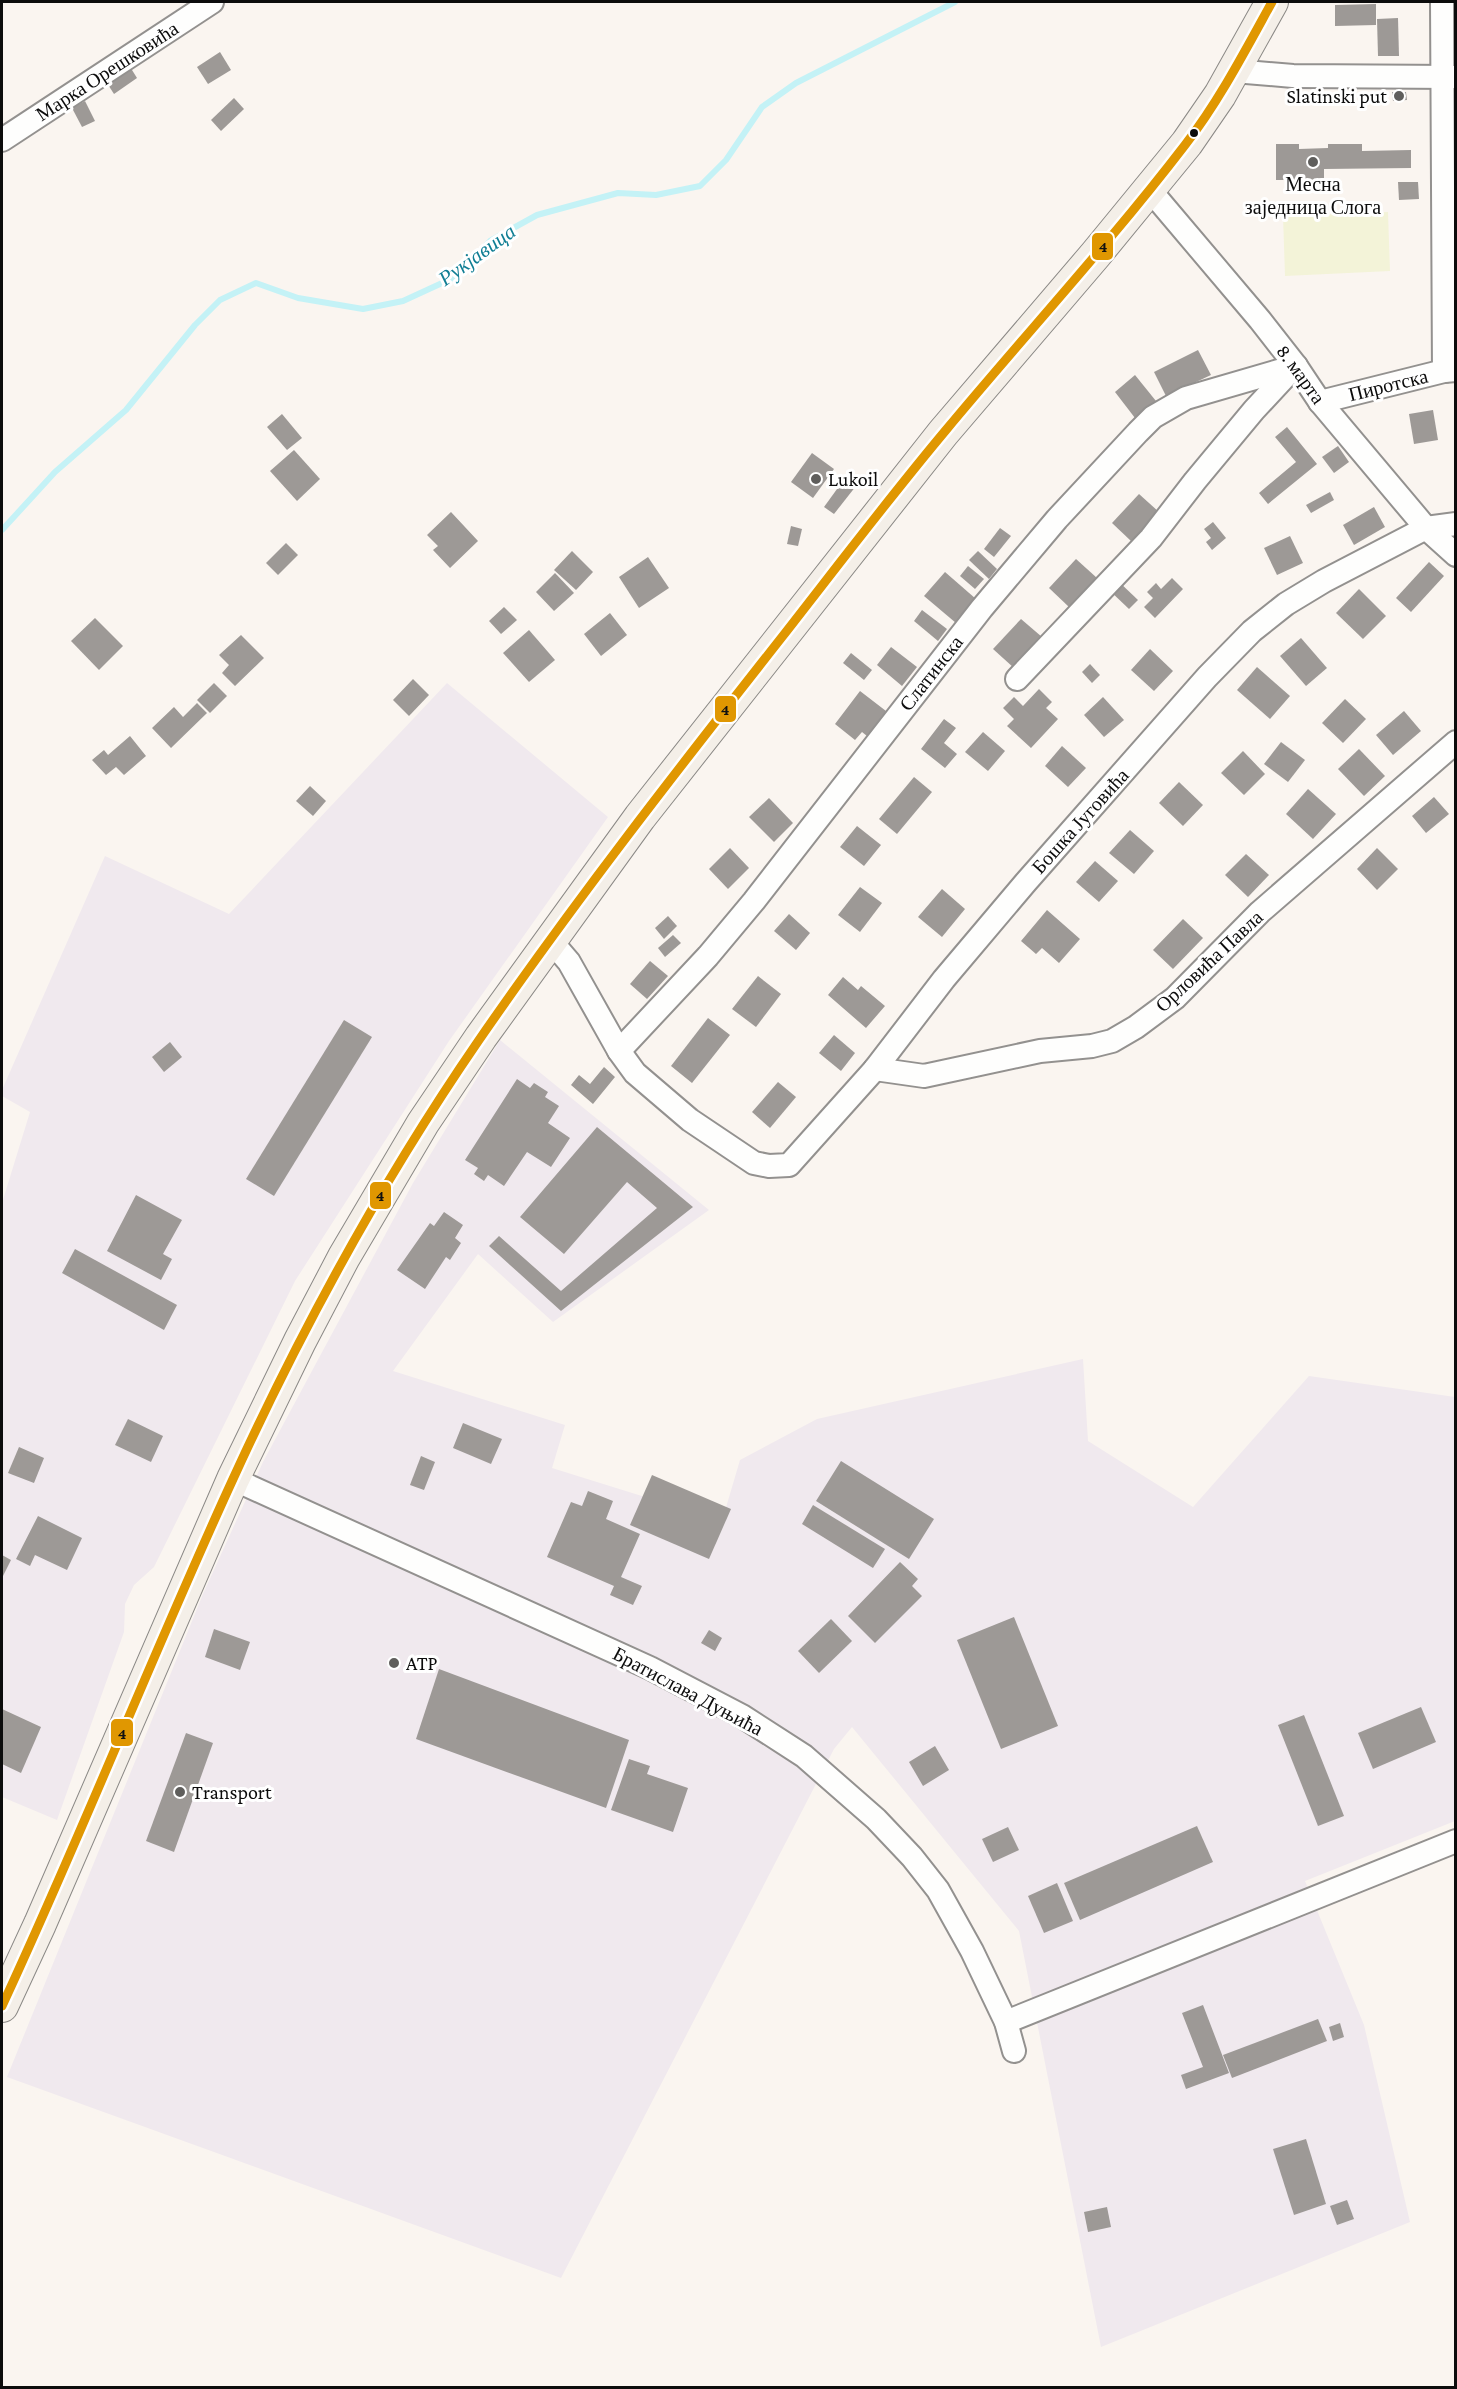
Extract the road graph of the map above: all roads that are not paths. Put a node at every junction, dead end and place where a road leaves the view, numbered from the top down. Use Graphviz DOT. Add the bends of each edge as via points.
graph roads {
  1 [pos="212,2"];
  2 [pos="1272,2"];
  3 [pos="1442,2"];
  4 [pos="1234,71"];
  5 [pos="1449,77"];
  6 [pos="2,140"];
  7 [pos="1150,190"];
  8 [pos="1449,218"];
  9 [pos="1296,366"];
  10 [pos="1450,370"];
  11 [pos="1320,402"];
  12 [pos="1455,524"];
  13 [pos="1426,528"];
  14 [pos="1455,555"];
  15 [pos="1017,679"];
  16 [pos="1455,742"];
  17 [pos="550,941"];
  18 [pos="619,1051"];
  19 [pos="876,1069"];
  20 [pos="233,1479"];
  21 [pos="1455,1841"];
  22 [pos="2,2006"];
  23 [pos="1006,2022"];
  24 [pos="1014,2051"];
  1 -- 6 [label="street, Марка Орешковића"];
  2 -- 4 [label="main road"];
  3 -- 5 [label="street"];
  4 -- 5 [label="street" via="1302,76"];
  4 -- 7 [label="main road"];
  5 -- 8 [label="street"];
  7 -- 9 [label="street, 8. марта"];
  7 -- 17 [label="main road" via="936,442 640,817"];
  8 -- 10 [label="street"];
  9 -- 11 [label="street, 8. марта"];
  9 -- 15 [label="street" via="1232,436 1151,538"];
  9 -- 18 [label="street, Слатинска" via="1186,398 1153,417 1138,432 982,608 708,956"];
  10 -- 11 [label="street, Пиротска"];
  11 -- 13 [label="street, 8. марта"];
  12 -- 13 [label="street, Бошка Југовића"];
  13 -- 14 [label="street, 8. марта"];
  13 -- 19 [label="street, Бошка Југовића" via="1324,581 1251,631 1026,882 944,979"];
  16 -- 19 [label="street, Орловића Павла" via="1260,912 1175,998 1112,1041 1041,1051 924,1076"];
  17 -- 18 [label="street" via="569,962"];
  17 -- 20 [label="main road" via="447,1085 367,1216"];
  18 -- 19 [label="street, Бошка Југовића" via="635,1073 690,1120 754,1163 780,1166 789,1165 798,1157"];
  20 -- 22 [label="main road"];
  20 -- 23 [label="street, Братислава Дуњића" via="650,1668 742,1716 804,1756 876,1819 938,1890"];
  21 -- 23 [label="street"];
  23 -- 24 [label="street, Братислава Дуњића"];
}
